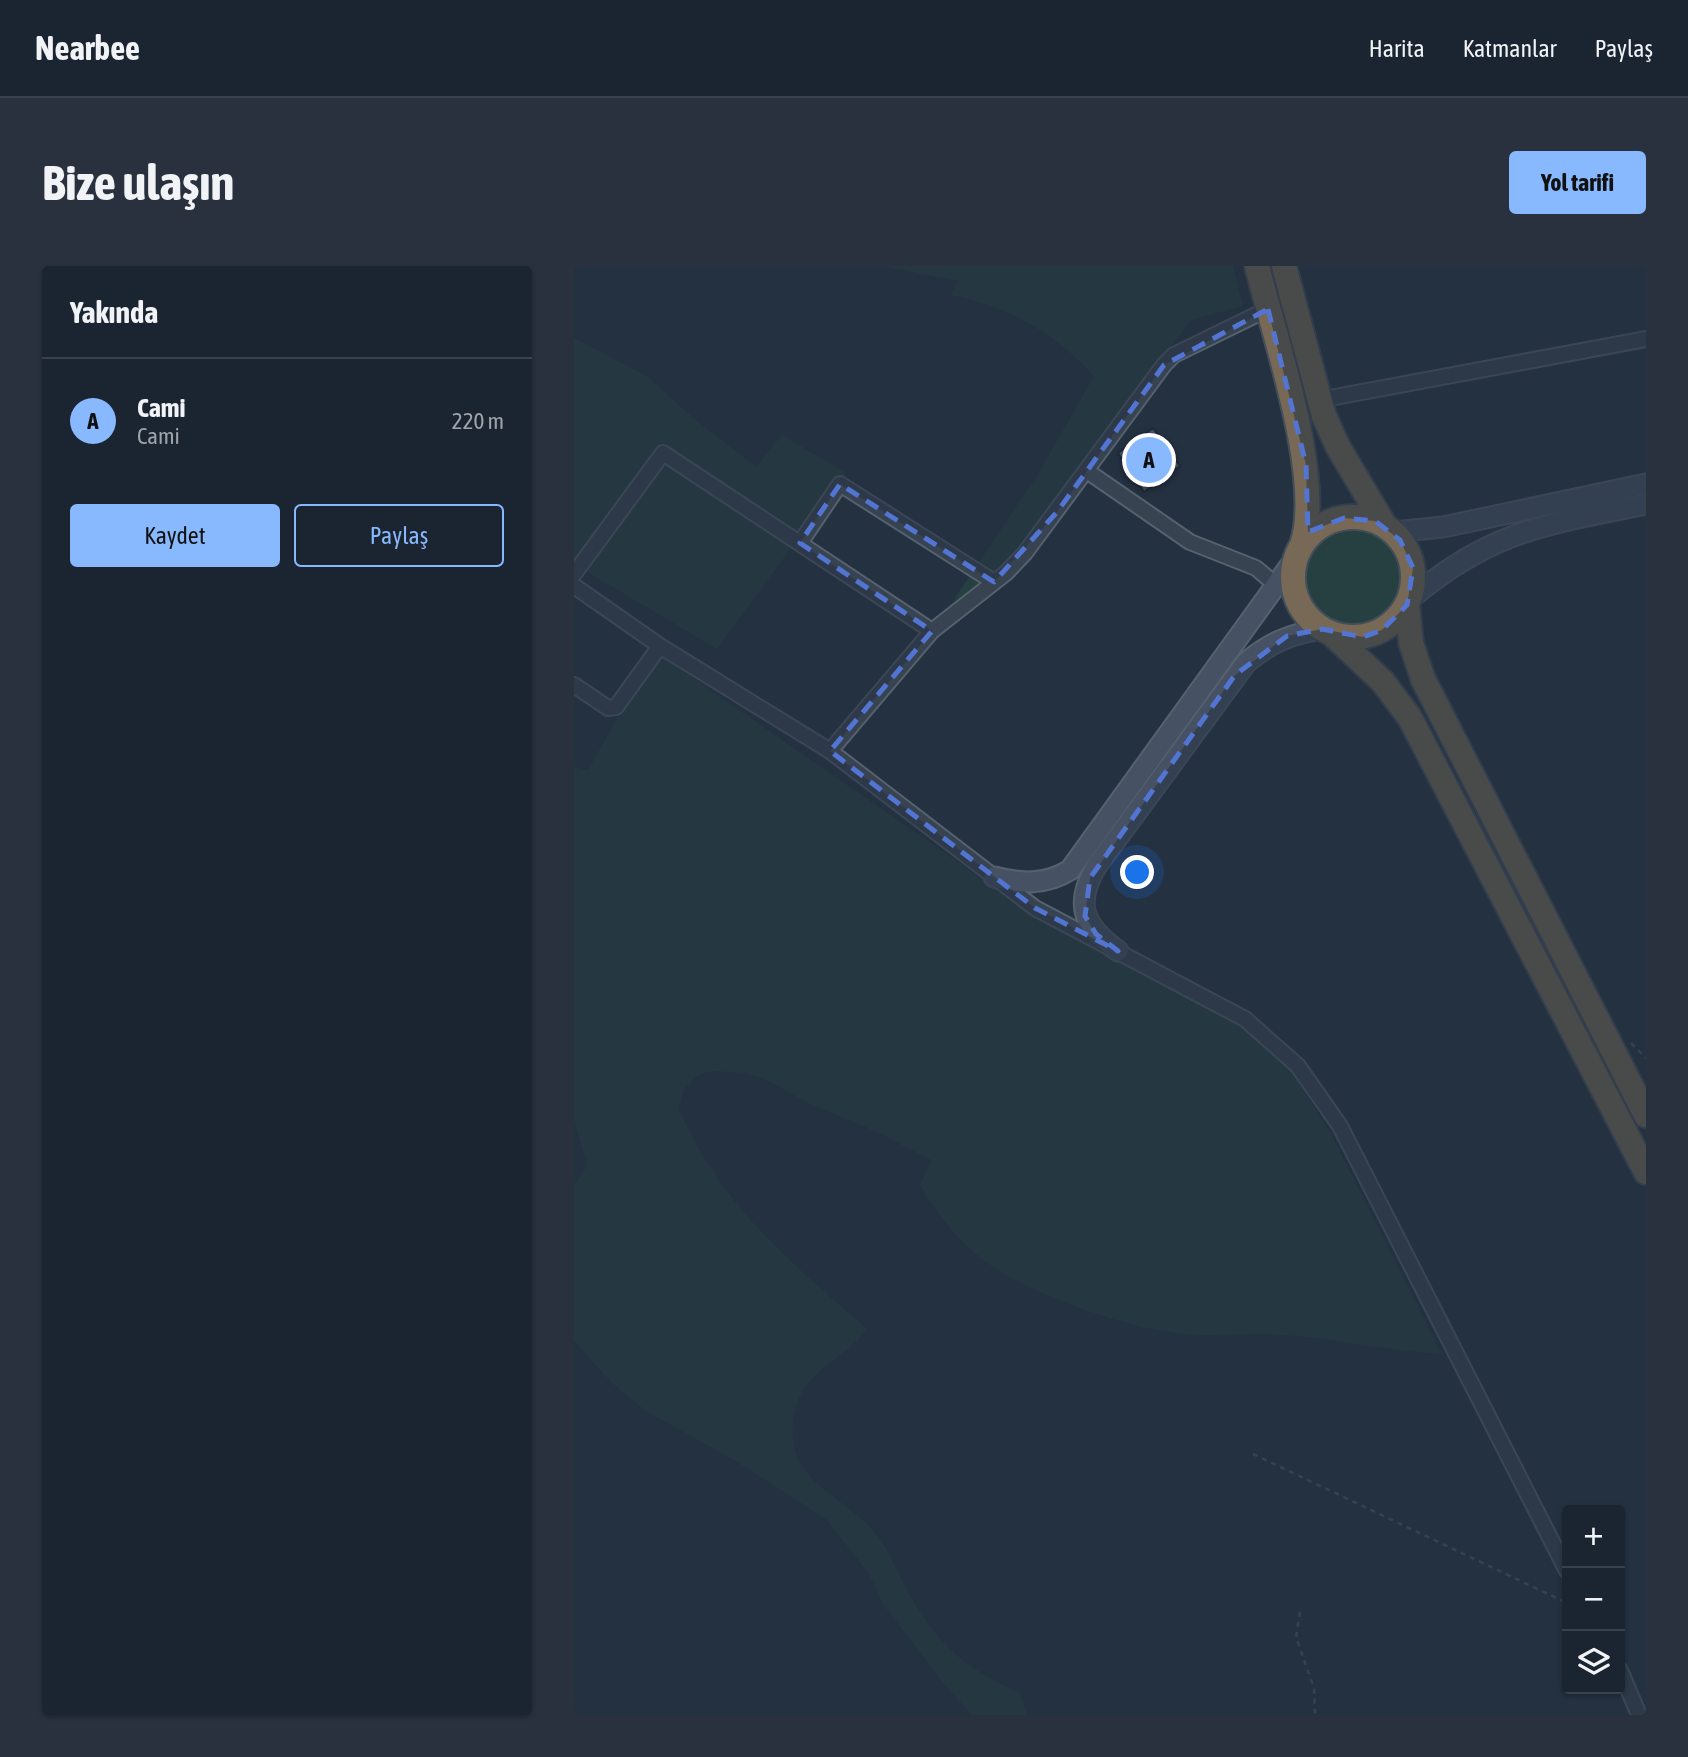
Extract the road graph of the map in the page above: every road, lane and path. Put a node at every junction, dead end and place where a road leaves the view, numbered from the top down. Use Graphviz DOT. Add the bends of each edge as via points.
graph roads {
  1 [pos="1256,266"];
  2 [pos="1284,266"];
  3 [pos="1268,309"];
  4 [pos="1646,339"];
  5 [pos="1319,400"];
  6 [pos="1087,471"];
  7 [pos="1646,484"];
  8 [pos="1646,505"];
  9 [pos="1389,529"];
  10 [pos="800,544"];
  11 [pos="1300,551"];
  12 [pos="574,574"];
  13 [pos="994,582"];
  14 [pos="1277,586"];
  15 [pos="577,594"];
  16 [pos="1408,602"];
  17 [pos="932,631"];
  18 [pos="1327,631"];
  19 [pos="660,646"];
  20 [pos="574,685"];
  21 [pos="830,751"];
  22 [pos="994,877"];
  23 [pos="1118,951"];
  24 [pos="1646,1115"];
  25 [pos="1646,1172"];
  26 [pos="1252,1454"];
  27 [pos="1565,1568"];
  28 [pos="1562,1601"];
  29 [pos="1300,1612"];
  30 [pos="1625,1683"];
  31 [pos="1315,1715"];
  32 [pos="1639,1715"];
  1 -- 3 [label="highway"];
  2 -- 5 [label="highway"];
  3 -- 6 [label="street" via="1174,355"];
  3 -- 11 [label="highway" via="1306,465 1310,505"];
  4 -- 5 [label="street"];
  5 -- 9 [label="highway" via="1338,447"];
  6 -- 13 [label="street" via="1025,553"];
  6 -- 14 [label="street" via="1190,542 1256,569"];
  7 -- 9 [label="main road" via="1443,527"];
  8 -- 16 [label="main road" via="1499,539 1458,561"];
  9 -- 11 [label="highway" via="1355,517 1334,520 1316,531"];
  9 -- 16 [label="highway" via="1410,558 1414,578"];
  10 -- 12 [label="street" via="663,453"];
  10 -- 13 [label="street" via="839,484"];
  10 -- 17 [label="street"];
  11 -- 14 [label="main road"];
  11 -- 18 [label="highway" via="1293,576 1296,597 1306,615"];
  13 -- 17 [label="street"];
  14 -- 22 [label="main road" via="1070,870 1032,883"];
  15 -- 19 [label="street"];
  16 -- 18 [label="highway" via="1391,624 1373,634 1352,638"];
  16 -- 24 [label="highway" via="1411,643 1423,679"];
  17 -- 21 [label="street"];
  18 -- 23 [label="main road" via="1287,636 1246,663 1096,867 1085,894 1085,916 1096,934"];
  18 -- 25 [label="highway" via="1383,682 1410,718"];
  19 -- 20 [label="street" via="616,707 608,708"];
  19 -- 21 [label="street"];
  21 -- 22 [label="street"];
  22 -- 23 [label="street" via="1035,908"];
  23 -- 27 [label="street" via="1245,1018 1314,1086 1346,1137"];
  26 -- 28 [label="path"];
  29 -- 31 [label="path" via="1296,1637 1314,1688"];
  30 -- 32 [label="street"];
}
